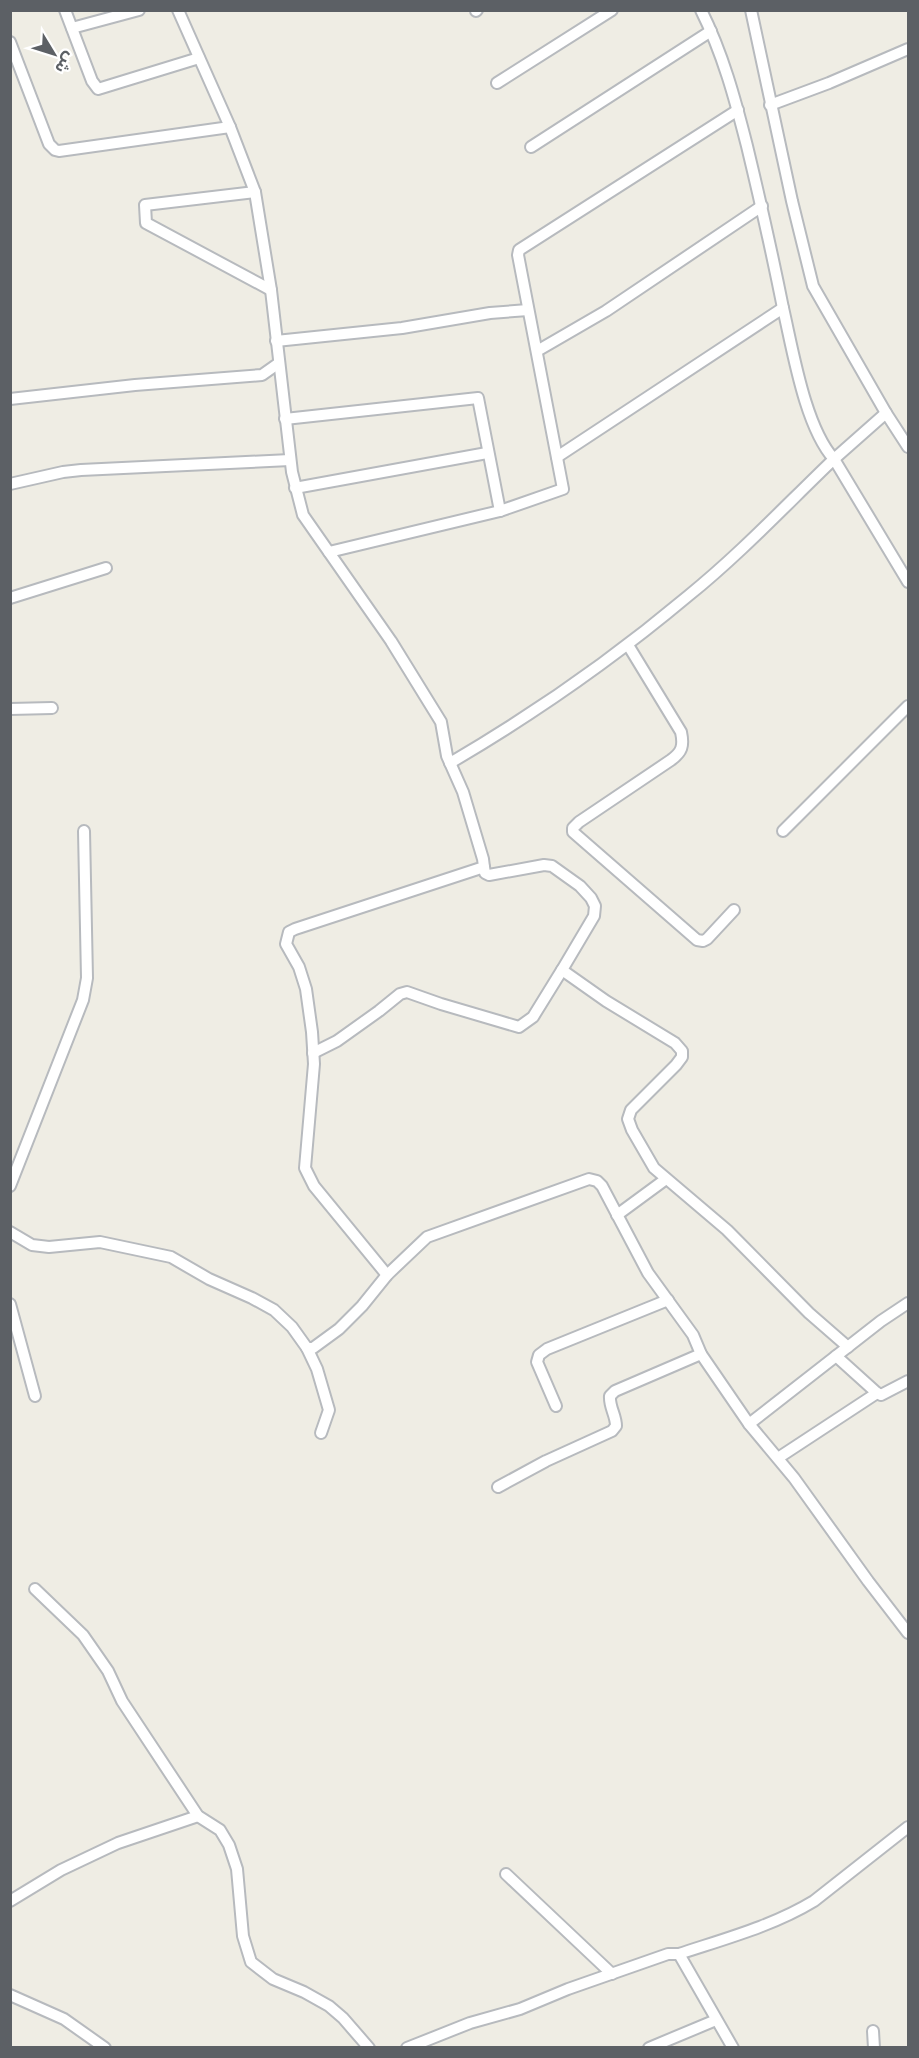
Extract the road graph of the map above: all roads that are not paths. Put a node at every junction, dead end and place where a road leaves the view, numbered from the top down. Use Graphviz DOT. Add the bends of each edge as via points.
graph roads {
  1 [pos="65,10"];
  2 [pos="139,10"];
  3 [pos="178,10"];
  4 [pos="612,10"];
  5 [pos="701,10"];
  6 [pos="751,10"];
  7 [pos="72,27"];
  8 [pos="711,31"];
  9 [pos="10,42"];
  10 [pos="909,49"];
  11 [pos="13,56"];
  12 [pos="199,58"];
  13 [pos="497,83"];
  14 [pos="770,105"];
  15 [pos="738,110"];
  16 [pos="230,128"];
  17 [pos="531,147"];
  18 [pos="255,192"];
  19 [pos="762,207"];
  20 [pos="271,290"];
  21 [pos="783,308"];
  22 [pos="528,310"];
  23 [pos="276,341"];
  24 [pos="537,351"];
  25 [pos="279,363"];
  26 [pos="10,399"];
  27 [pos="886,413"];
  28 [pos="285,419"];
  29 [pos="909,447"];
  30 [pos="488,453"];
  31 [pos="557,457"];
  32 [pos="290,459"];
  33 [pos="834,459"];
  34 [pos="10,484"];
  35 [pos="295,488"];
  36 [pos="500,511"];
  37 [pos="329,552"];
  38 [pos="106,568"];
  39 [pos="909,582"];
  40 [pos="10,598"];
  41 [pos="628,645"];
  42 [pos="909,706"];
  43 [pos="51,708"];
  44 [pos="10,709"];
  45 [pos="450,763"];
  46 [pos="84,831"];
  47 [pos="783,831"];
  48 [pos="484,867"];
  49 [pos="734,910"];
  50 [pos="562,970"];
  51 [pos="313,1053"];
  52 [pos="666,1179"];
  53 [pos="10,1186"];
  54 [pos="617,1215"];
  55 [pos="10,1232"];
  56 [pos="387,1275"];
  57 [pos="668,1300"];
  58 [pos="909,1302"];
  59 [pos="10,1304"];
  60 [pos="848,1347"];
  61 [pos="307,1348"];
  62 [pos="701,1354"];
  63 [pos="836,1356"];
  64 [pos="909,1381"];
  65 [pos="877,1393"];
  66 [pos="35,1396"];
  67 [pos="556,1406"];
  68 [pos="749,1424"];
  69 [pos="321,1433"];
  70 [pos="778,1458"];
  71 [pos="498,1487"];
  72 [pos="35,1589"];
  73 [pos="909,1633"];
  74 [pos="198,1816"];
  75 [pos="909,1827"];
  76 [pos="506,1874"];
  77 [pos="10,1902"];
  78 [pos="679,1954"];
  79 [pos="612,1974"];
  80 [pos="10,1995"];
  81 [pos="716,2020"];
  82 [pos="873,2031"];
  83 [pos="105,2048"];
  84 [pos="369,2048"];
  85 [pos="407,2048"];
  86 [pos="649,2048"];
  87 [pos="733,2048"];
  88 [pos="874,2048"];
  1 -- 7 [label="street"];
  2 -- 7 [label="street"];
  3 -- 12 [label="street"];
  4 -- 13 [label="street"];
  5 -- 8 [label="street"];
  6 -- 14 [label="street"];
  7 -- 12 [label="street" via="98,89"];
  8 -- 15 [label="street"];
  8 -- 17 [label="street"];
  9 -- 11 [label="street"];
  10 -- 14 [label="street"];
  11 -- 16 [label="street" via="49,144 55,150"];
  12 -- 16 [label="street"];
  14 -- 27 [label="street" via="813,286"];
  15 -- 19 [label="street"];
  15 -- 22 [label="street" via="523,247 518,255"];
  16 -- 18 [label="street"];
  18 -- 20 [label="street"];
  18 -- 20 [label="street" via="145,205 146,223"];
  19 -- 21 [label="street"];
  19 -- 24 [label="street" via="606,311"];
  20 -- 23 [label="street"];
  21 -- 31 [label="street"];
  21 -- 33 [label="street" via="815,430"];
  22 -- 23 [label="street"];
  22 -- 24 [label="street"];
  23 -- 25 [label="street"];
  24 -- 31 [label="street"];
  25 -- 26 [label="street" via="262,375"];
  25 -- 28 [label="street"];
  27 -- 29 [label="street"];
  27 -- 33 [label="street"];
  28 -- 30 [label="street" via="478,398"];
  28 -- 32 [label="street"];
  30 -- 35 [label="street"];
  30 -- 36 [label="street"];
  31 -- 36 [label="street" via="563,489"];
  32 -- 34 [label="street" via="81,470"];
  32 -- 35 [label="street"];
  33 -- 39 [label="street"];
  33 -- 41 [label="street" via="740,550"];
  35 -- 37 [label="street" via="303,514"];
  36 -- 37 [label="street"];
  37 -- 45 [label="street" via="435,711"];
  38 -- 40 [label="street"];
  41 -- 45 [label="street" via="548,702"];
  41 -- 49 [label="street" via="681,732 682,747 671,760 579,822 573,832 697,940 707,939"];
  42 -- 47 [label="street"];
  43 -- 44 [label="street"];
  45 -- 48 [label="street" via="480,844"];
  46 -- 53 [label="street" via="87,978 83,1000"];
  48 -- 50 [label="street" via="489,875 552,866 591,898 594,916"];
  48 -- 51 [label="street" via="289,932 286,944 306,988"];
  50 -- 51 [label="street" via="533,1017 519,1027 407,992"];
  50 -- 52 [label="street" via="682,1051 676,1065 628,1119 654,1168"];
  51 -- 56 [label="street" via="304,1168 314,1186"];
  52 -- 54 [label="street"];
  52 -- 60 [label="street" via="727,1230"];
  54 -- 56 [label="street" via="602,1186 589,1179 427,1237"];
  54 -- 57 [label="street" via="648,1273"];
  55 -- 61 [label="street" via="32,1245 100,1242 171,1257 274,1310 292,1326"];
  56 -- 61 [label="street" via="339,1329 313,1348"];
  57 -- 62 [label="street" via="693,1335"];
  57 -- 67 [label="street" via="547,1348 539,1355 537,1362"];
  58 -- 60 [label="street"];
  59 -- 66 [label="street"];
  60 -- 63 [label="street"];
  61 -- 69 [label="street" via="329,1410"];
  62 -- 68 [label="street"];
  62 -- 71 [label="street" via="615,1391 610,1396 616,1420 612,1431"];
  63 -- 65 [label="street"];
  63 -- 68 [label="street"];
  64 -- 65 [label="street" via="882,1395"];
  65 -- 70 [label="street"];
  68 -- 70 [label="street"];
  70 -- 73 [label="street"];
  72 -- 74 [label="street" via="83,1635"];
  74 -- 77 [label="street" via="118,1843 61,1870"];
  74 -- 84 [label="street" via="220,1830 229,1845 237,1869 243,1936 251,1962 273,1979 329,2006"];
  75 -- 78 [label="street" via="798,1911"];
  76 -- 79 [label="street"];
  78 -- 79 [label="street" via="668,1954"];
  78 -- 81 [label="street"];
  79 -- 85 [label="street"];
  80 -- 83 [label="street" via="64,2019"];
  81 -- 86 [label="street"];
  81 -- 87 [label="street"];
  82 -- 88 [label="street"];
}
